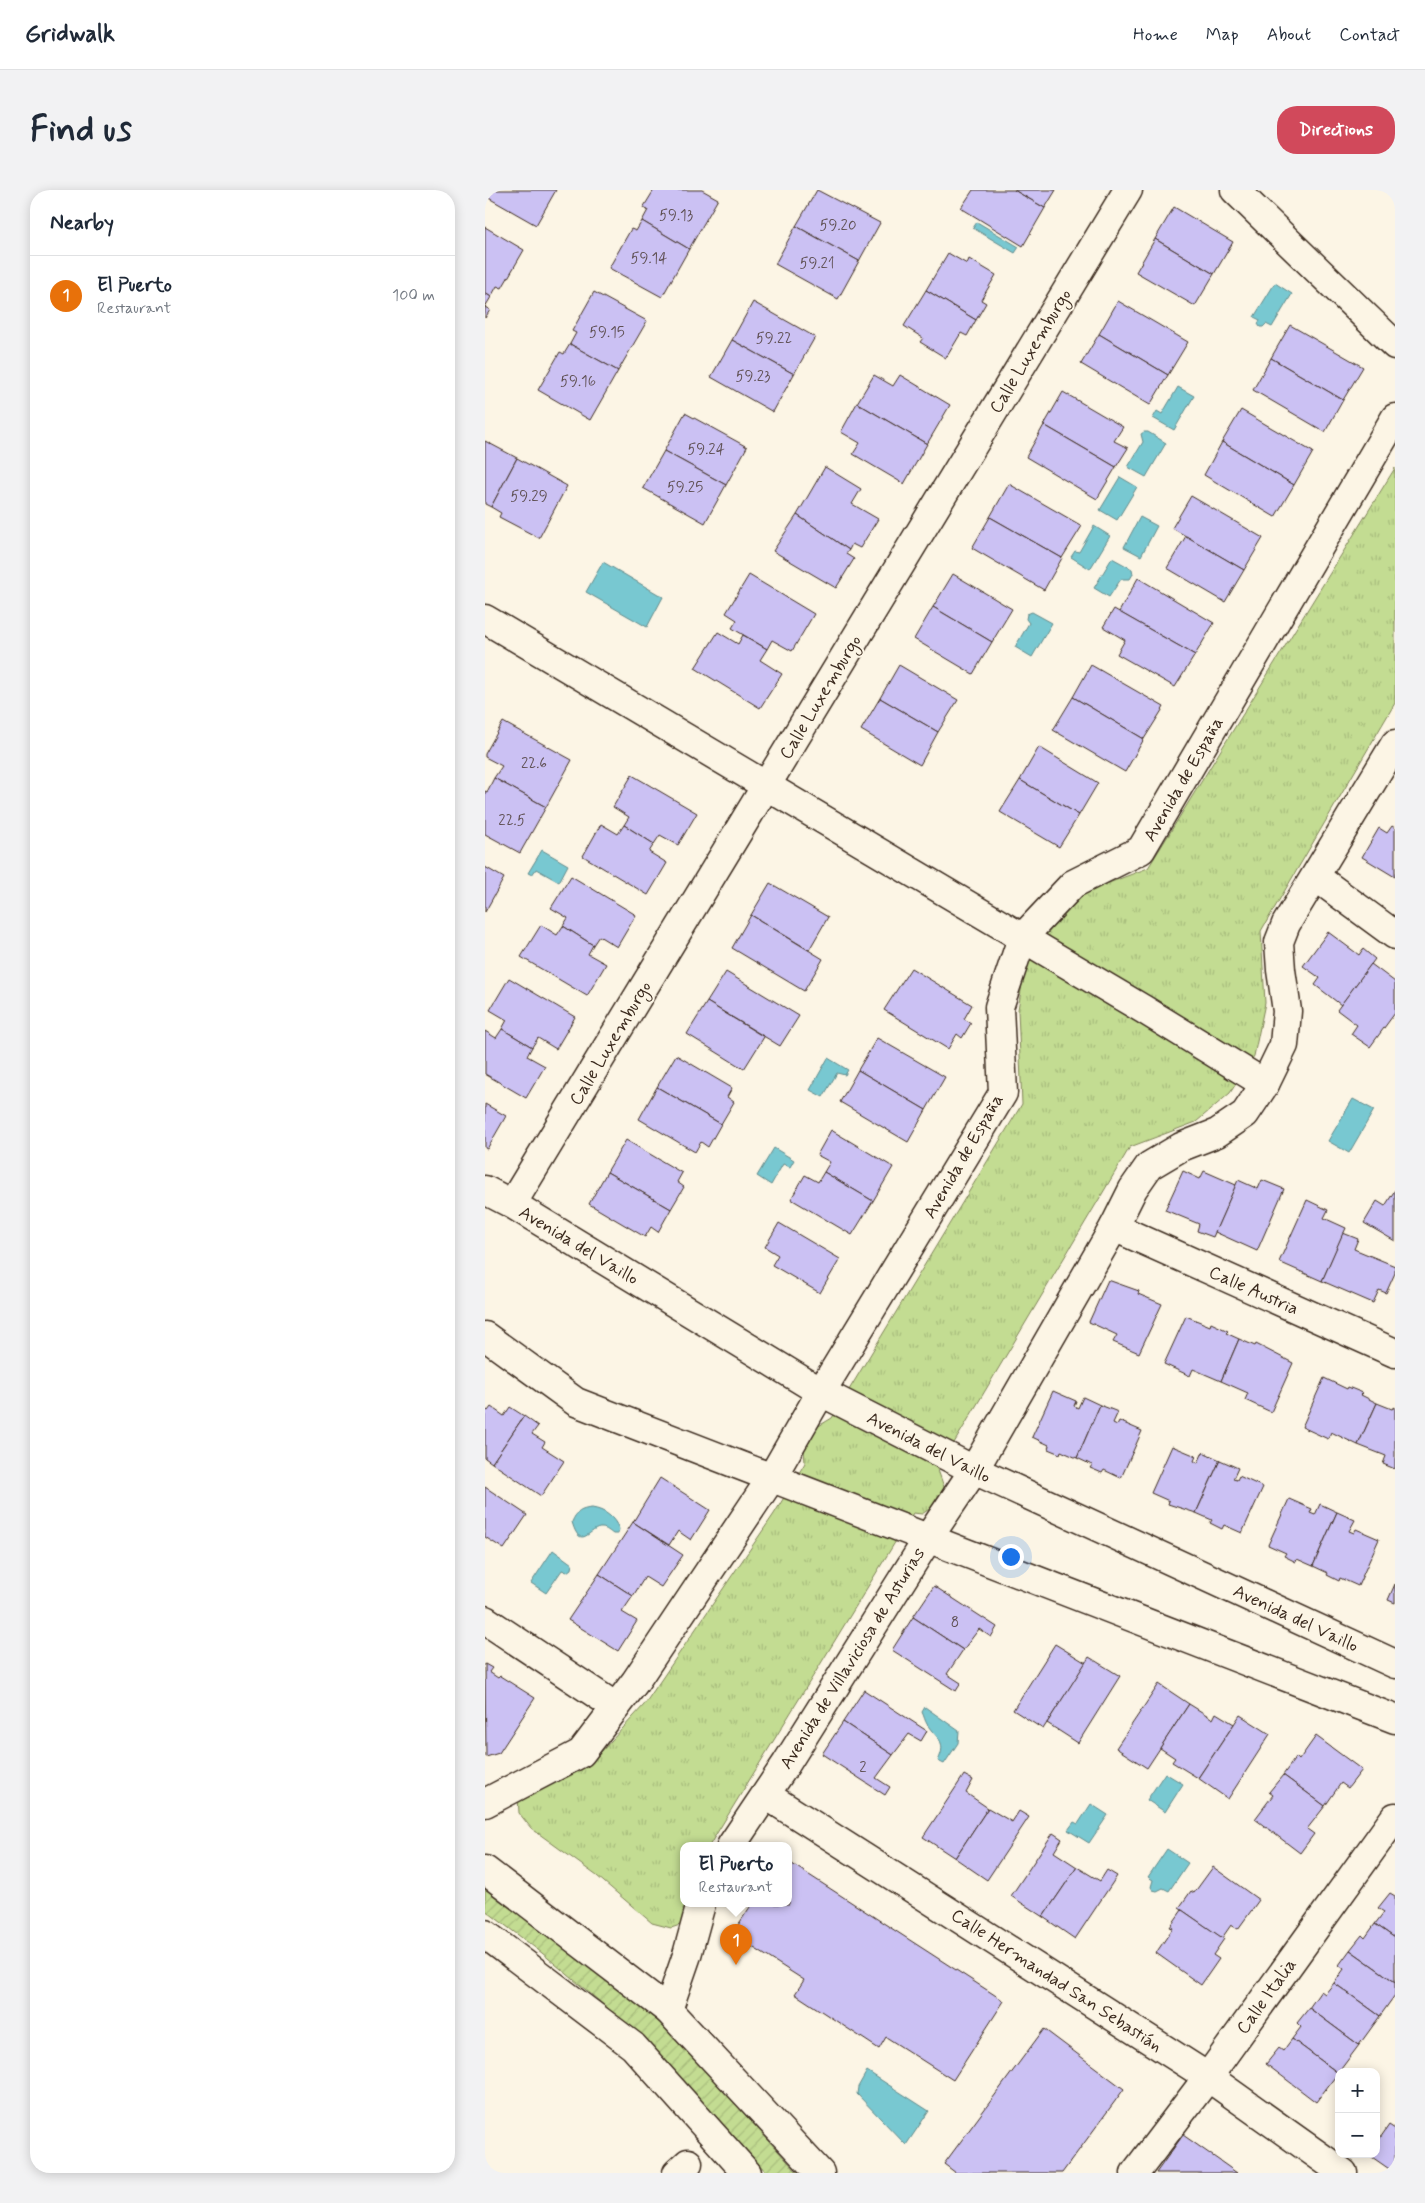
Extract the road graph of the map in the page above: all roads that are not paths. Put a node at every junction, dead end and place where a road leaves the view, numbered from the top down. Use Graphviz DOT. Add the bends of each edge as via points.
graph roads {
  1 [pos="1128,190"];
  2 [pos="1235,190"];
  3 [pos="1395,345"];
  4 [pos="1395,418"];
  5 [pos="485,619"];
  6 [pos="1395,744"];
  7 [pos="766,786"];
  8 [pos="1316,877"];
  9 [pos="1395,935"];
  10 [pos="1022,938"];
  11 [pos="1265,1084"];
  12 [pos="485,1190"];
  13 [pos="512,1204"];
  14 [pos="1114,1227"];
  15 [pos="485,1336"];
  16 [pos="1395,1353"];
  17 [pos="821,1392"];
  18 [pos="974,1470"];
  19 [pos="773,1477"];
  20 [pos="929,1537"];
  21 [pos="485,1620"];
  22 [pos="1395,1664"];
  23 [pos="616,1707"];
  24 [pos="1395,1719"];
  25 [pos="766,1795"];
  26 [pos="485,1803"];
  27 [pos="1395,1817"];
  28 [pos="734,1842"];
  29 [pos="485,1870"];
  30 [pos="700,1907"];
  31 [pos="485,1934"];
  32 [pos="668,2010"];
  33 [pos="1208,2077"];
  34 [pos="747,2173"];
  35 [pos="820,2173"];
  36 [pos="1135,2173"];
  37 [pos="1343,2173"];
  1 -- 7 [label="street, Calle Luxemburgo"];
  2 -- 3 [label="street"];
  4 -- 10 [label="street, Avenida de España" via="1141,850 1073,884"];
  5 -- 7 [label="street"];
  6 -- 8 [label="street"];
  7 -- 10 [label="street"];
  7 -- 13 [label="street, Calle Luxemburgo"];
  8 -- 9 [label="street"];
  8 -- 11 [label="street" via="1286,924 1279,942 1287,1011 1283,1046"];
  10 -- 11 [label="street"];
  10 -- 17 [label="street, Avenida de España" via="999,1008 1003,1093"];
  11 -- 14 [label="street" via="1245,1114 1217,1133 1181,1147 1149,1166"];
  12 -- 13 [label="street, Avenida del Vaillo"];
  13 -- 17 [label="street, Avenida del Vaillo"];
  14 -- 16 [label="street, Calle Austria"];
  14 -- 18 [label="street"];
  15 -- 19 [label="street" via="576,1402"];
  17 -- 18 [label="street, Avenida del Vaillo"];
  17 -- 19 [label="street, Avenida de España"];
  18 -- 20 [label="street, Avenida de Villaviciosa de Asturias"];
  18 -- 22 [label="street, Avenida del Vaillo"];
  19 -- 20 [label="street"];
  19 -- 23 [label="street"];
  20 -- 24 [label="street"];
  20 -- 25 [label="street, Avenida de Villaviciosa de Asturias"];
  21 -- 23 [label="street"];
  23 -- 26 [label="street" via="581,1753"];
  25 -- 28 [label="street, Avenida de Villaviciosa de Asturias"];
  25 -- 33 [label="street, Calle Hermandad San Sebastián"];
  27 -- 33 [label="street, Calle Italia"];
  29 -- 32 [label="street"];
  30 -- 32 [label="street"];
  31 -- 34 [label="street" via="633,2046"];
  32 -- 35 [label="street"];
  33 -- 36 [label="street, Calle Italia"];
  33 -- 37 [label="street, Calle Hermandad San Sebastián"];
}
